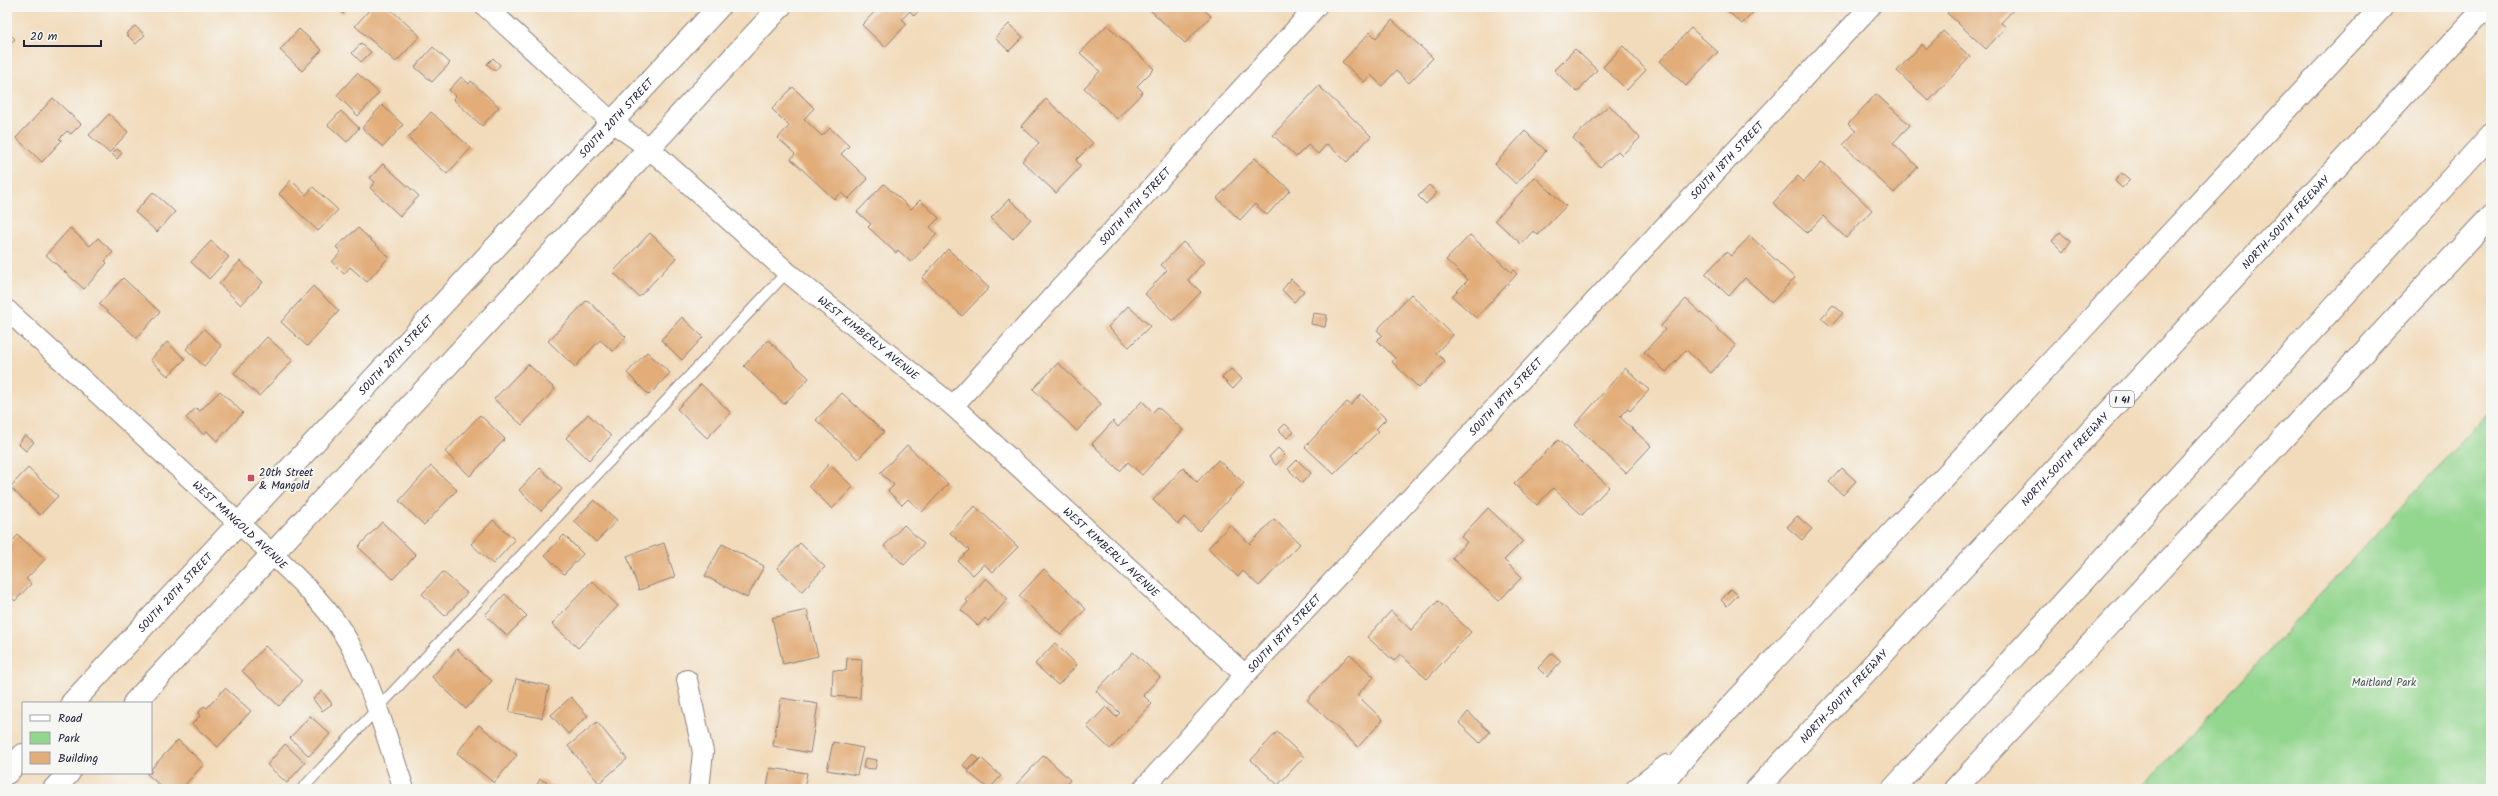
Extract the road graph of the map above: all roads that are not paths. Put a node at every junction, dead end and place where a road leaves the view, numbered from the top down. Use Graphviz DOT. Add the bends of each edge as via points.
graph roads {
  1 [pos="486,7"];
  2 [pos="719,7"];
  3 [pos="780,7"];
  4 [pos="1316,7"];
  5 [pos="1870,7"];
  6 [pos="2382,7"];
  7 [pos="2486,7"];
  8 [pos="612,122"];
  9 [pos="2491,135"];
  10 [pos="649,148"];
  11 [pos="2491,216"];
  12 [pos="787,272"];
  13 [pos="7,310"];
  14 [pos="953,406"];
  15 [pos="239,524"];
  16 [pos="271,553"];
  17 [pos="1245,675"];
  18 [pos="687,680"];
  19 [pos="73,702"];
  20 [pos="135,702"];
  21 [pos="378,708"];
  22 [pos="1692,748"];
  23 [pos="22,756"];
  24 [pos="7,773"];
  25 [pos="68,774"];
  26 [pos="54,789"];
  27 [pos="302,789"];
  28 [pos="404,789"];
  29 [pos="699,789"];
  30 [pos="1143,789"];
  31 [pos="1637,789"];
  32 [pos="1658,789"];
  33 [pos="1757,789"];
  34 [pos="1893,789"];
  35 [pos="1954,789"];
  1 -- 8 [label="street, WEST KIMBERLY AVENUE"];
  2 -- 8 [label="main road, SOUTH 20TH STREET"];
  3 -- 10 [label="main road"];
  4 -- 14 [label="street, SOUTH 19TH STREET"];
  5 -- 17 [label="street, SOUTH 18TH STREET"];
  6 -- 22 [label="main road"];
  7 -- 33 [label="main road, NORTH-SOUTH FREEWAY / I 41"];
  8 -- 10 [label="street, WEST KIMBERLY AVENUE"];
  8 -- 15 [label="main road, SOUTH 20TH STREET"];
  9 -- 34 [label="main road"];
  10 -- 12 [label="street, WEST KIMBERLY AVENUE"];
  10 -- 16 [label="main road"];
  11 -- 35 [label="main road"];
  12 -- 14 [label="street, WEST KIMBERLY AVENUE"];
  12 -- 21 [label="lane"];
  13 -- 15 [label="street, WEST MANGOLD AVENUE"];
  14 -- 17 [label="street, WEST KIMBERLY AVENUE"];
  15 -- 16 [label="street, WEST MANGOLD AVENUE"];
  15 -- 19 [label="main road, SOUTH 20TH STREET"];
  16 -- 20 [label="main road"];
  16 -- 21 [label="street, WEST MANGOLD AVENUE" via="304,584 349,642"];
  17 -- 30 [label="street, SOUTH 18TH STREET"];
  18 -- 29 [label="street" via="703,752"];
  21 -- 27 [label="lane"];
  21 -- 28 [label="street, WEST MANGOLD AVENUE"];
  22 -- 31 [label="main road"];
  22 -- 32 [label="main road"];
  23 -- 24 [label="main road"];
  25 -- 26 [label="main road"];
}
